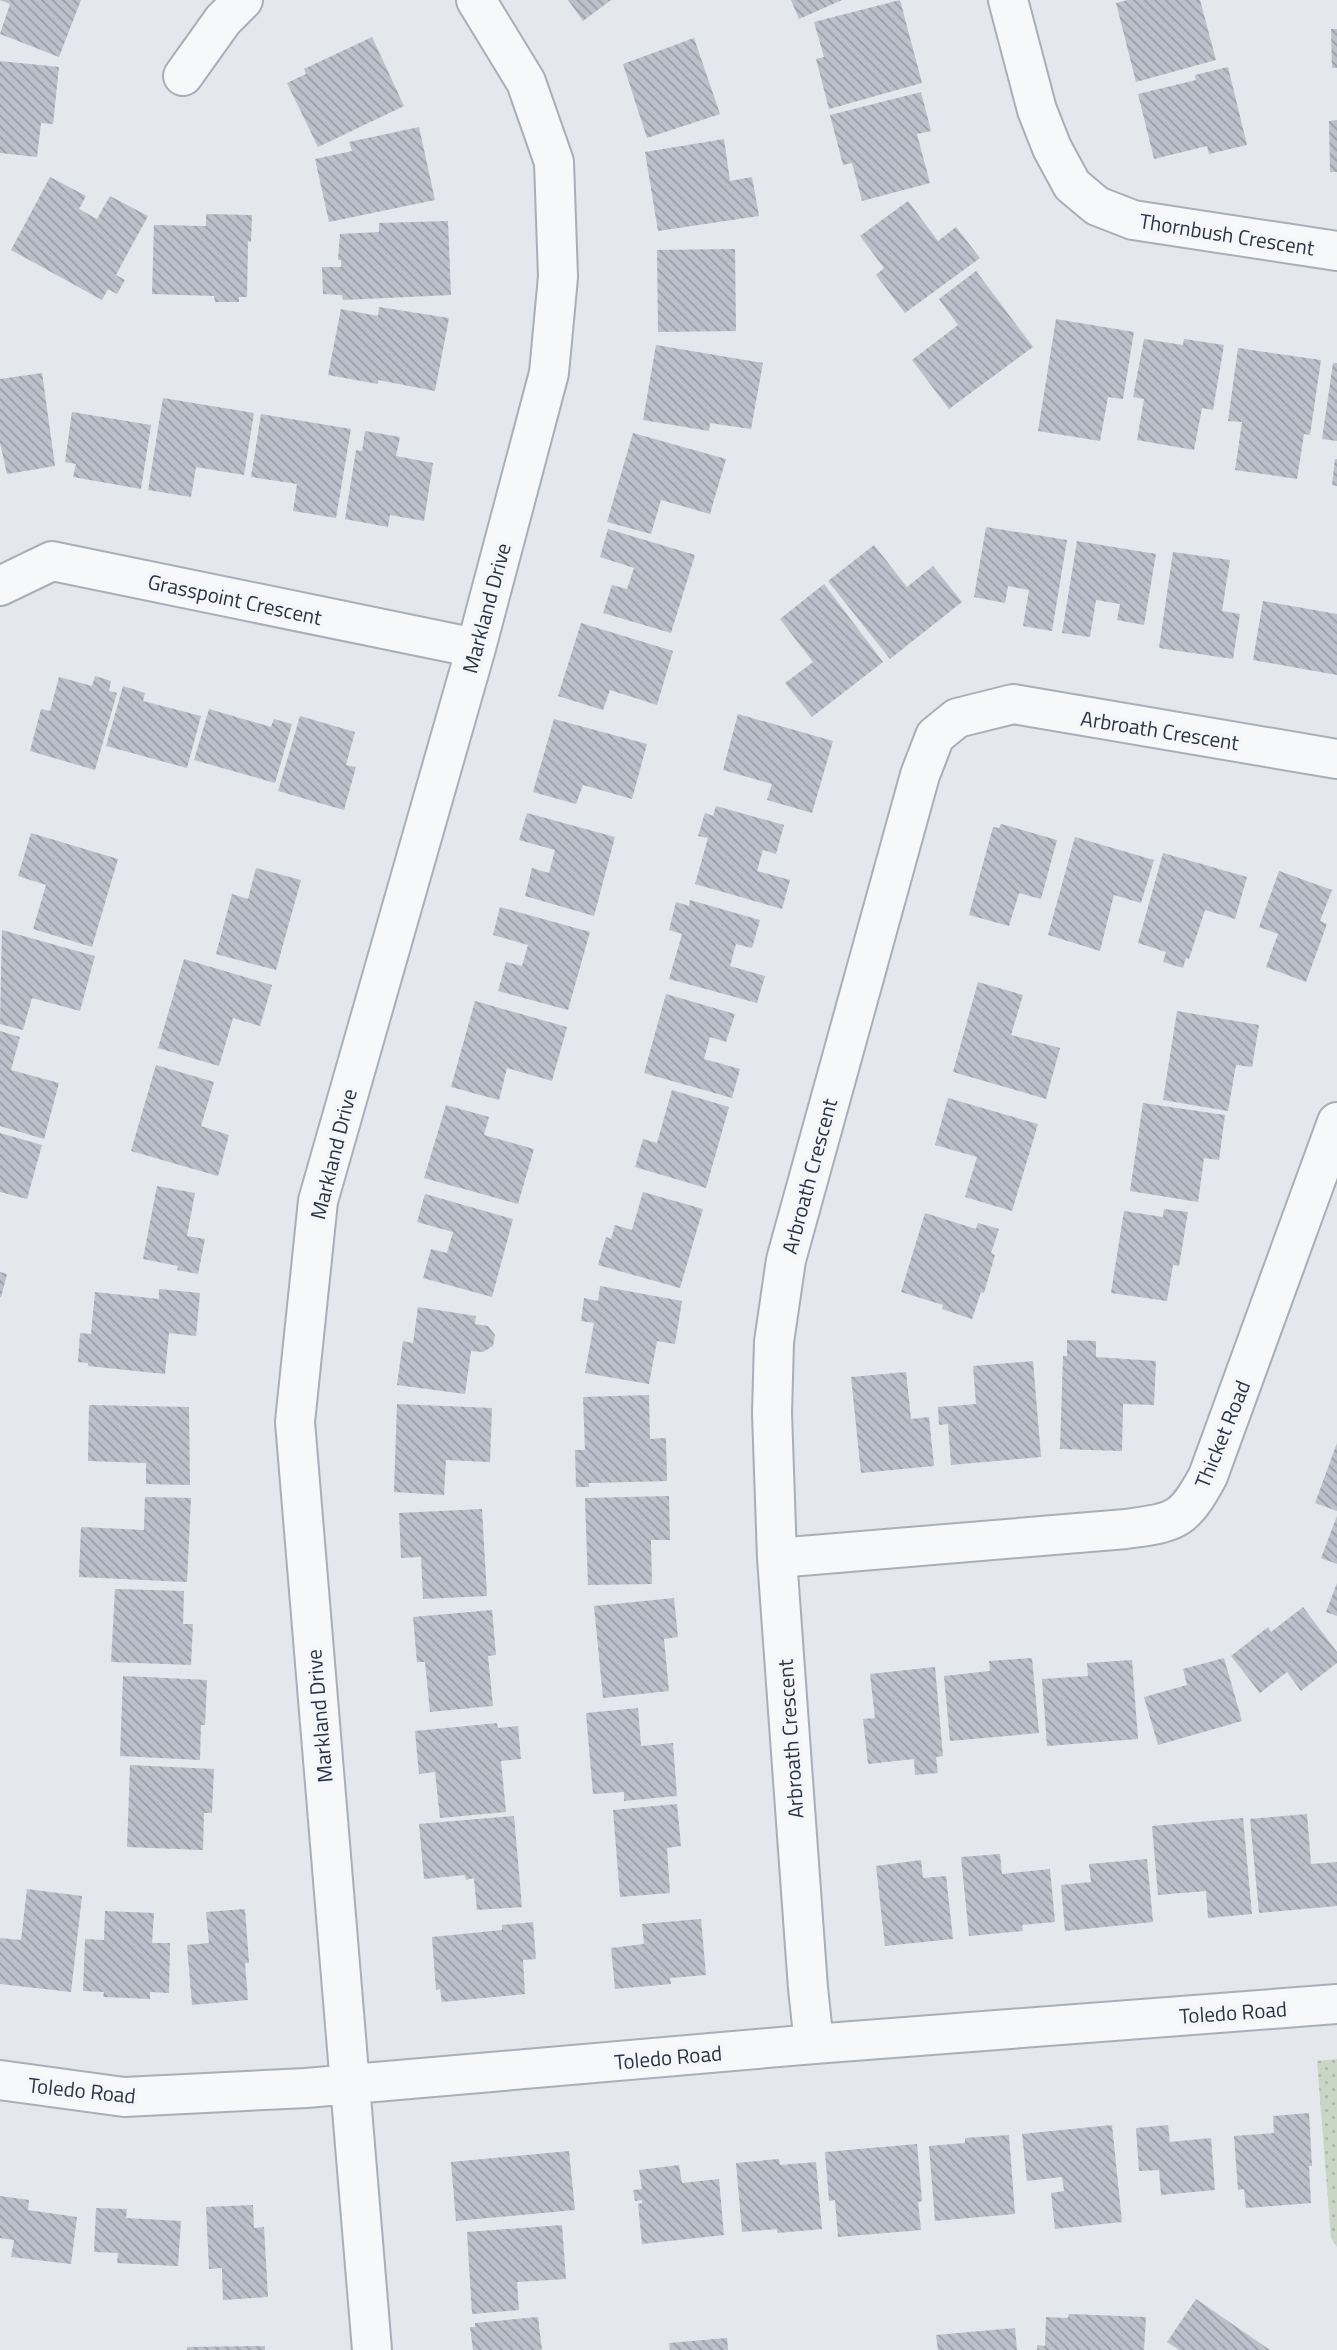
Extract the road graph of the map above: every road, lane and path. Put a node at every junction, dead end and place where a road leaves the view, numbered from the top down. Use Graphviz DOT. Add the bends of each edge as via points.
graph roads {
  1 [pos="243,0"];
  2 [pos="475,0"];
  3 [pos="1008,0"];
  4 [pos="183,76"];
  5 [pos="1337,251"];
  6 [pos="0,586"];
  7 [pos="476,648"];
  8 [pos="1337,759"];
  9 [pos="1337,1122"];
  10 [pos="776,1558"];
  11 [pos="1337,2004"];
  12 [pos="814,2044"];
  13 [pos="0,2080"];
  14 [pos="349,2085"];
  15 [pos="372,2350"];
  1 -- 4 [label="street"];
  2 -- 7 [label="street, Markland Drive" via="526,82 554,162 558,277 549,373"];
  3 -- 5 [label="street, Thornbush Crescent" via="1037,110 1052,148 1072,185 1097,206 1133,220"];
  6 -- 7 [label="street, Grasspoint Crescent" via="52,561"];
  7 -- 14 [label="street, Markland Drive" via="317,1201 295,1422"];
  8 -- 10 [label="street, Arbroath Crescent" via="1013,705 957,718 935,736 920,775 786,1260 774,1342"];
  9 -- 10 [label="street, Thicket Road" via="1208,1476 1182,1515 1166,1524 1126,1529"];
  10 -- 12 [label="street, Arbroath Crescent"];
  11 -- 12 [label="street, Toledo Road"];
  12 -- 14 [label="street, Toledo Road"];
  13 -- 14 [label="street, Toledo Road" via="124,2097"];
  14 -- 15 [label="street, Markland Drive"];
}
